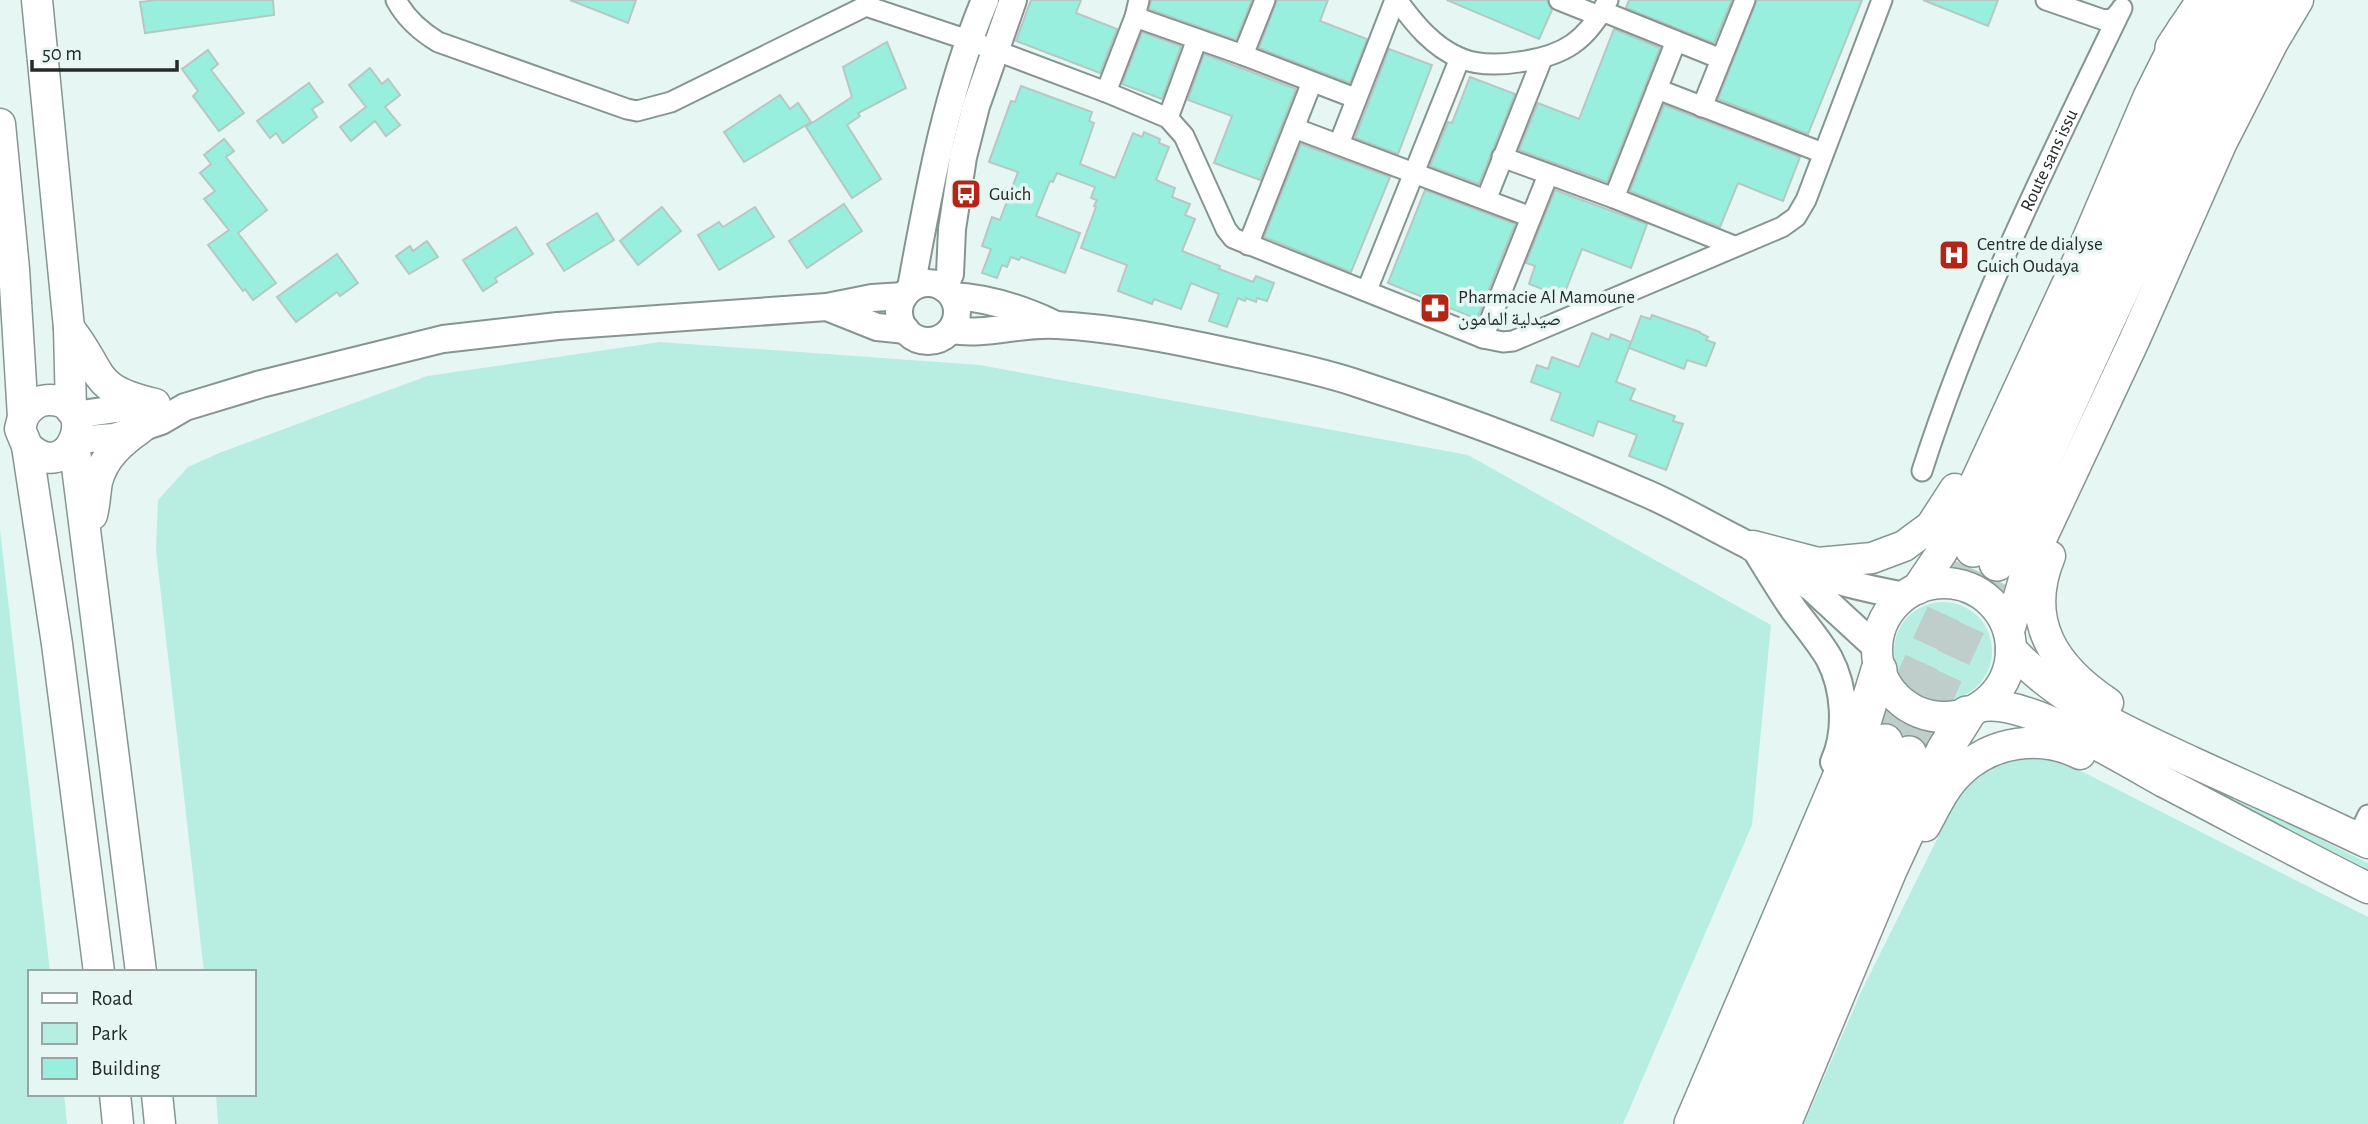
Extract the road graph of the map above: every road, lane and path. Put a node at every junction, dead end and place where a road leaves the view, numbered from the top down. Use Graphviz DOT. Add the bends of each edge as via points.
graph roads {
  1 [pos="37,0"];
  2 [pos="396,0"];
  3 [pos="985,0"];
  4 [pos="1013,0"];
  5 [pos="1265,0"];
  6 [pos="1396,0"];
  7 [pos="1559,0"];
  8 [pos="1745,0"];
  9 [pos="1882,0"];
  10 [pos="2046,0"];
  11 [pos="2198,0"];
  12 [pos="2205,0"];
  13 [pos="2228,0"];
  14 [pos="2266,0"];
  15 [pos="2298,0"];
  16 [pos="864,3"];
  17 [pos="2124,4"];
  18 [pos="1137,9"];
  19 [pos="1603,9"];
  20 [pos="1197,38"];
  21 [pos="968,40"];
  22 [pos="1676,41"];
  23 [pos="2173,48"];
  24 [pos="994,50"];
  25 [pos="1243,55"];
  26 [pos="1460,58"];
  27 [pos="1542,59"];
  28 [pos="1721,59"];
  29 [pos="1312,82"];
  30 [pos="1657,89"];
  31 [pos="1106,92"];
  32 [pos="1355,98"];
  33 [pos="1702,107"];
  34 [pos="1168,118"];
  35 [pos="0,124"];
  36 [pos="1294,128"];
  37 [pos="1339,144"];
  38 [pos="1823,153"];
  39 [pos="1502,158"];
  40 [pos="1413,172"];
  41 [pos="1548,174"];
  42 [pos="1614,198"];
  43 [pos="1486,200"];
  44 [pos="1531,217"];
  45 [pos="1248,245"];
  46 [pos="1734,246"];
  47 [pos="917,257"];
  48 [pos="1367,290"];
  49 [pos="907,292"];
  50 [pos="948,292"];
  51 [pos="872,298"];
  52 [pos="827,307"];
  53 [pos="1054,324"];
  54 [pos="69,328"];
  55 [pos="906,330"];
  56 [pos="951,330"];
  57 [pos="1483,338"];
  58 [pos="148,416"];
  59 [pos="23,417"];
  60 [pos="74,427"];
  61 [pos="27,446"];
  62 [pos="1985,460"];
  63 [pos="1922,471"];
  64 [pos="2060,501"];
  65 [pos="84,527"];
  66 [pos="1753,546"];
  67 [pos="1912,592"];
  68 [pos="2010,640"];
  69 [pos="1878,659"];
  70 [pos="1975,710"];
  71 [pos="2143,755"];
  72 [pos="1818,827"];
  73 [pos="2364,832"];
  74 [pos="1889,870"];
  75 [pos="2368,888"];
  76 [pos="99,970"];
  77 [pos="141,970"];
  78 [pos="114,1096"];
  79 [pos="156,1096"];
  80 [pos="118,1124"];
  81 [pos="160,1124"];
  82 [pos="1692,1124"];
  83 [pos="1726,1124"];
  84 [pos="1752,1124"];
  85 [pos="1783,1124"];
  1 -- 54 [label="main road"];
  2 -- 16 [label="street" via="422,33 438,42 637,111 671,102"];
  3 -- 21 [label="street"];
  4 -- 24 [label="street"];
  5 -- 25 [label="street"];
  6 -- 26 [label="street" via="1434,43"];
  6 -- 32 [label="street"];
  7 -- 19 [label="street"];
  8 -- 28 [label="street"];
  9 -- 38 [label="street"];
  10 -- 17 [label="street" via="2104,20 2113,19"];
  11 -- 23 [label="main road"];
  12 -- 23 [label="highway"];
  13 -- 14 [label="highway" via="2159,128 2088,284 2022,443 1985,556 2068,402 2242,37"];
  15 -- 64 [label="main road" via="2221,144"];
  16 -- 21 [label="street"];
  17 -- 63 [label="street, Route sans issu" via="2020,220"];
  18 -- 20 [label="street"];
  18 -- 31 [label="street"];
  19 -- 22 [label="street"];
  19 -- 27 [label="street" via="1580,39"];
  20 -- 25 [label="street"];
  20 -- 34 [label="street"];
  21 -- 24 [label="street"];
  21 -- 47 [label="street" via="939,140"];
  22 -- 28 [label="street"];
  22 -- 30 [label="street"];
  23 -- 62 [label="main road"];
  24 -- 31 [label="street"];
  24 -- 50 [label="street" via="963,157"];
  25 -- 29 [label="street"];
  26 -- 27 [label="street" via="1483,64"];
  26 -- 40 [label="street"];
  27 -- 39 [label="street"];
  28 -- 33 [label="street"];
  29 -- 32 [label="street"];
  29 -- 36 [label="street"];
  30 -- 33 [label="street"];
  30 -- 42 [label="street"];
  31 -- 34 [label="street"];
  32 -- 37 [label="street"];
  33 -- 38 [label="street"];
  34 -- 45 [label="street" via="1184,136 1226,229"];
  35 -- 59 [label="main road"];
  36 -- 37 [label="street"];
  36 -- 45 [label="street"];
  37 -- 40 [label="street"];
  38 -- 46 [label="street" via="1796,217"];
  39 -- 41 [label="street"];
  39 -- 43 [label="street"];
  40 -- 43 [label="street"];
  40 -- 48 [label="street"];
  41 -- 42 [label="street"];
  41 -- 44 [label="street"];
  42 -- 46 [label="street"];
  43 -- 44 [label="street"];
  44 -- 57 [label="street"];
  45 -- 48 [label="street"];
  46 -- 57 [label="street" via="1513,341"];
  47 -- 49 [label="street"];
  47 -- 51 [label="street" via="898,283"];
  48 -- 57 [label="street"];
  49 -- 50 [label="street" via="931,283"];
  49 -- 51 [label="street"];
  49 -- 55 [label="street" via="900,317"];
  50 -- 53 [label="street" via="1013,306"];
  50 -- 56 [label="street" via="957,311"];
  51 -- 52 [label="street"];
  52 -- 55 [label="street" via="877,327"];
  52 -- 58 [label="street" via="443,339"];
  53 -- 56 [label="street"];
  53 -- 66 [label="street" via="1187,343 1350,381 1570,460"];
  54 -- 58 [label="main road" via="104,383 130,398"];
  54 -- 60 [label="main road"];
  55 -- 56 [label="street" via="928,341"];
  58 -- 60 [label="street" via="114,437"];
  58 -- 65 [label="main road" via="104,463 92,514"];
  59 -- 60 [label="main road" via="32,405 59,401"];
  59 -- 61 [label="main road" via="20,429"];
  60 -- 61 [label="main road" via="64,453 51,457"];
  60 -- 65 [label="main road"];
  61 -- 76 [label="main road"];
  62 -- 66 [label="main road" via="1957,485 1931,526 1904,545 1872,558 1818,563"];
  62 -- 67 [label="main road" via="1942,552"];
  64 -- 68 [label="main road" via="2027,569"];
  64 -- 71 [label="main road" via="2062,524 2040,590 2042,626 2050,647 2071,674 2124,715"];
  65 -- 77 [label="main road"];
  66 -- 67 [label="street" via="1807,571 1864,588"];
  66 -- 69 [label="street" via="1813,589"];
  66 -- 72 [label="street" via="1829,659 1837,681 1842,736 1825,781"];
  67 -- 68 [label="main road" via="1949,583 1980,592 2003,616"];
  67 -- 69 [label="main road" via="1882,624"];
  68 -- 70 [label="main road" via="2010,665 2004,681"];
  68 -- 71 [label="main road" via="2038,677"];
  69 -- 70 [label="main road" via="1892,694 1913,711 1948,718"];
  69 -- 72 [label="highway" via="1868,710"];
  70 -- 71 [label="main road" via="2004,705"];
  70 -- 74 [label="highway" via="1944,751"];
  71 -- 73 [label="main road"];
  71 -- 74 [label="main road" via="2108,766 2072,749 2038,742 1988,752 1954,779 1917,840"];
  71 -- 75 [label="main road"];
  72 -- 82 [label="highway"];
  74 -- 85 [label="highway"];
  78 -- 80 [label="main road"];
  79 -- 81 [label="main road"];
  83 -- 84 [label="highway" via="1897,748"];
}
